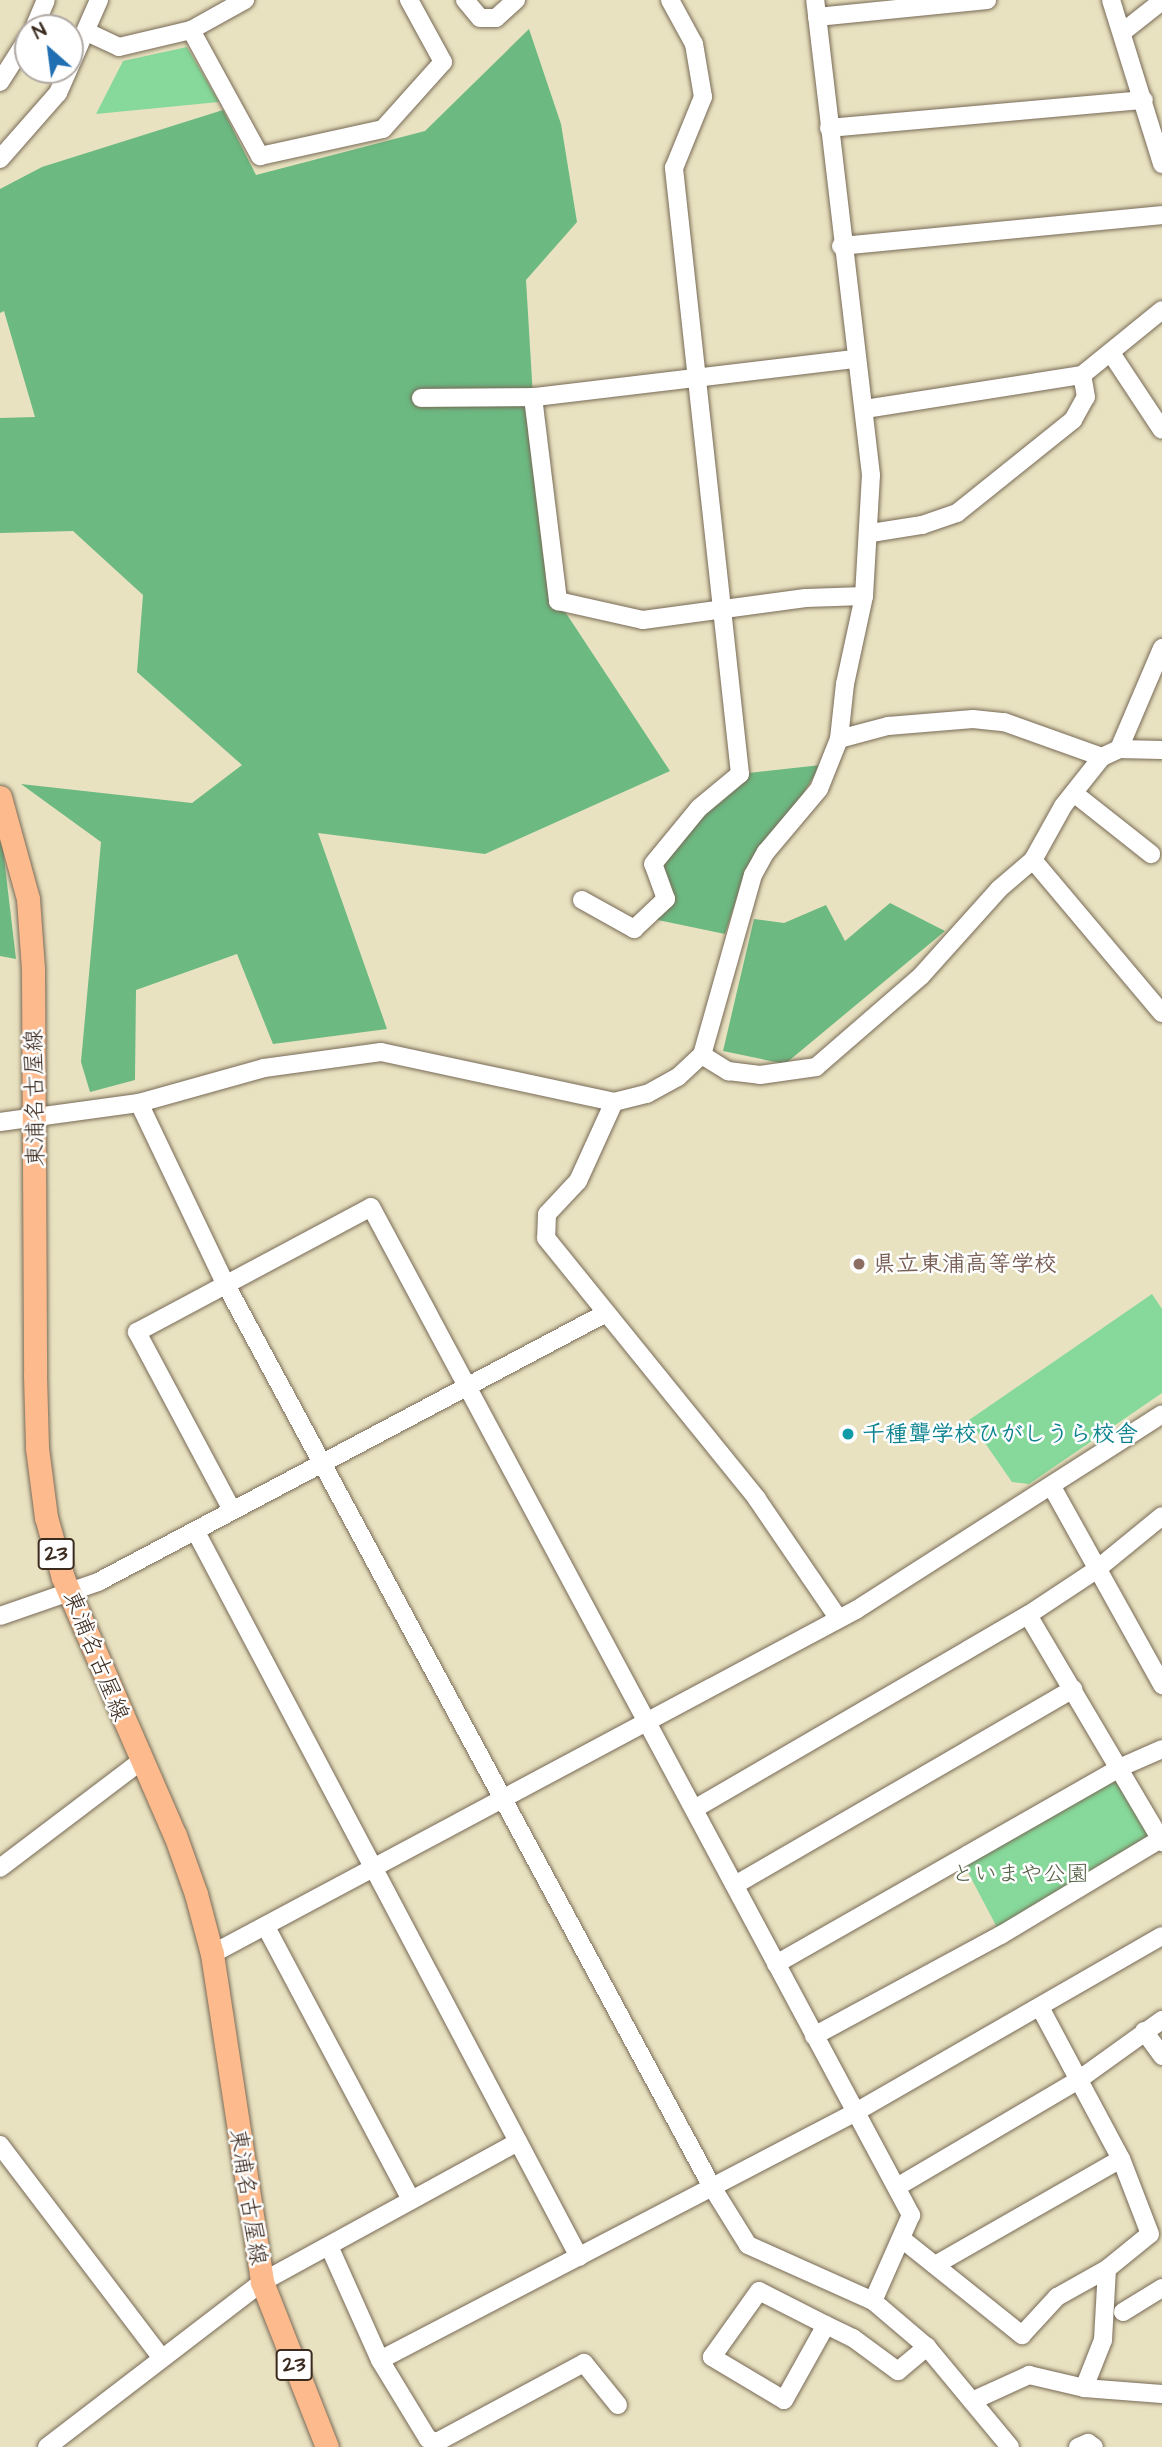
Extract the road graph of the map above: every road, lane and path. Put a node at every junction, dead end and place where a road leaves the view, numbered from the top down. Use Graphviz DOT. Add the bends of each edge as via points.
graph roads {
  1 [pos="99,0"];
  2 [pos="245,0"];
  3 [pos="409,0"];
  4 [pos="465,0"];
  5 [pos="516,0"];
  6 [pos="670,0"];
  7 [pos="987,0"];
  8 [pos="1111,0"];
  9 [pos="1162,1"];
  10 [pos="816,9"];
  11 [pos="191,30"];
  12 [pos="1124,31"];
  13 [pos="87,32"];
  14 [pos="14,60"];
  15 [pos="0,82"];
  16 [pos="1144,100"];
  17 [pos="830,128"];
  18 [pos="0,159"];
  19 [pos="1162,164"];
  20 [pos="1162,215"];
  21 [pos="841,246"];
  22 [pos="1162,310"];
  23 [pos="1111,353"];
  24 [pos="854,359"];
  25 [pos="1082,376"];
  26 [pos="695,379"];
  27 [pos="533,397"];
  28 [pos="421,398"];
  29 [pos="865,409"];
  30 [pos="1162,430"];
  31 [pos="871,533"];
  32 [pos="864,596"];
  33 [pos="723,609"];
  34 [pos="1162,648"];
  35 [pos="839,739"];
  36 [pos="1119,749"];
  37 [pos="1162,750"];
  38 [pos="1102,757"];
  39 [pos="1075,794"];
  40 [pos="0,797"];
  41 [pos="1151,854"];
  42 [pos="1033,860"];
  43 [pos="582,900"];
  44 [pos="1162,1013"];
  45 [pos="702,1055"];
  46 [pos="614,1102"];
  47 [pos="139,1103"];
  48 [pos="37,1118"];
  49 [pos="0,1122"];
  50 [pos="225,1283"];
  51 [pos="606,1313"];
  52 [pos="466,1388"];
  53 [pos="1162,1414"];
  54 [pos="324,1462"];
  55 [pos="1052,1487"];
  56 [pos="232,1510"];
  57 [pos="1162,1516"];
  58 [pos="196,1532"];
  59 [pos="1096,1570"];
  60 [pos="72,1594"];
  61 [pos="1028,1615"];
  62 [pos="0,1616"];
  63 [pos="839,1619"];
  64 [pos="1160,1675"];
  65 [pos="1073,1689"];
  66 [pos="647,1721"];
  67 [pos="1162,1749"];
  68 [pos="141,1760"];
  69 [pos="1119,1768"];
  70 [pos="505,1797"];
  71 [pos="696,1808"];
  72 [pos="1161,1840"];
  73 [pos="0,1868"];
  74 [pos="371,1869"];
  75 [pos="735,1885"];
  76 [pos="266,1927"];
  77 [pos="1162,1936"];
  78 [pos="212,1954"];
  79 [pos="776,1964"];
  80 [pos="1040,2007"];
  81 [pos="1162,2020"];
  82 [pos="1143,2031"];
  83 [pos="814,2036"];
  84 [pos="1162,2056"];
  85 [pos="1077,2081"];
  86 [pos="854,2113"];
  87 [pos="517,2142"];
  88 [pos="0,2145"];
  89 [pos="1121,2159"];
  90 [pos="712,2187"];
  91 [pos="897,2187"];
  92 [pos="410,2198"];
  93 [pos="1156,2233"];
  94 [pos="902,2239"];
  95 [pos="329,2246"];
  96 [pos="579,2257"];
  97 [pos="935,2265"];
  98 [pos="1107,2269"];
  99 [pos="262,2282"];
  100 [pos="1162,2288"];
  101 [pos="873,2301"];
  102 [pos="1123,2312"];
  103 [pos="826,2325"];
  104 [pos="927,2347"];
  105 [pos="160,2356"];
  106 [pos="380,2360"];
  107 [pos="1084,2388"];
  108 [pos="1162,2394"];
  109 [pos="972,2402"];
  110 [pos="618,2405"];
  111 [pos="47,2447"];
  112 [pos="327,2447"];
  113 [pos="1010,2447"];
  114 [pos="1078,2447"];
  115 [pos="1094,2447"];
  1 -- 13 [label="street"];
  2 -- 11 [label="street"];
  3 -- 11 [label="street" via="443,62 383,129 260,156"];
  4 -- 5 [label="street" via="480,18 496,18"];
  6 -- 26 [label="street" via="694,44 703,97 674,168"];
  7 -- 10 [label="street"];
  8 -- 12 [label="street"];
  9 -- 12 [label="street"];
  10 -- 17 [label="street"];
  11 -- 13 [label="street" via="119,47"];
  12 -- 16 [label="street"];
  13 -- 18 [label="street" via="58,93"];
  14 -- 15 [label="street"];
  16 -- 17 [label="street"];
  16 -- 19 [label="street"];
  17 -- 21 [label="street"];
  20 -- 21 [label="street"];
  21 -- 24 [label="street"];
  22 -- 23 [label="street"];
  23 -- 25 [label="street"];
  23 -- 30 [label="street"];
  24 -- 26 [label="street"];
  24 -- 29 [label="street"];
  25 -- 29 [label="street"];
  25 -- 31 [label="street" via="1086,397 1073,420 990,489 957,513 922,525"];
  26 -- 27 [label="street"];
  26 -- 33 [label="street"];
  27 -- 28 [label="street"];
  27 -- 33 [label="street" via="558,601 642,620"];
  29 -- 31 [label="street"];
  31 -- 32 [label="street"];
  32 -- 33 [label="street"];
  32 -- 35 [label="street" via="845,684"];
  33 -- 43 [label="street" via="740,774 699,808 653,864 666,899 634,929"];
  34 -- 36 [label="street"];
  35 -- 38 [label="street" via="888,726 973,719 1004,722"];
  35 -- 45 [label="street" via="819,789 766,852 753,876"];
  36 -- 37 [label="street"];
  36 -- 38 [label="street"];
  38 -- 39 [label="street"];
  39 -- 41 [label="street"];
  39 -- 42 [label="street"];
  40 -- 48 [label="main road, 東浦名古屋線 / 23" via="28,899"];
  42 -- 44 [label="street"];
  42 -- 45 [label="street" via="999,889 921,976 816,1067 760,1075 728,1071"];
  45 -- 46 [label="street" via="678,1077 647,1094"];
  46 -- 47 [label="street" via="381,1052 264,1068"];
  46 -- 51 [label="street" via="578,1181 547,1214 546,1238"];
  47 -- 48 [label="street"];
  47 -- 50 [label="street"];
  48 -- 49 [label="street"];
  48 -- 60 [label="main road, 東浦名古屋線 / 23" via="37,1448 46,1517"];
  50 -- 52 [label="street" via="371,1207"];
  50 -- 54 [label="street"];
  50 -- 56 [label="street" via="137,1332"];
  51 -- 52 [label="street"];
  51 -- 63 [label="street" via="757,1499"];
  52 -- 54 [label="street"];
  52 -- 66 [label="street"];
  53 -- 55 [label="street"];
  54 -- 56 [label="street"];
  54 -- 70 [label="street"];
  55 -- 59 [label="street"];
  55 -- 63 [label="street"];
  56 -- 58 [label="street"];
  57 -- 59 [label="street"];
  58 -- 60 [label="street"];
  58 -- 74 [label="street"];
  59 -- 61 [label="street"];
  59 -- 64 [label="street"];
  60 -- 62 [label="street"];
  60 -- 68 [label="main road, 東浦名古屋線 / 23"];
  61 -- 65 [label="street"];
  61 -- 71 [label="street"];
  63 -- 66 [label="street"];
  65 -- 69 [label="street"];
  65 -- 75 [label="street"];
  66 -- 70 [label="street"];
  66 -- 71 [label="street"];
  67 -- 69 [label="street"];
  68 -- 73 [label="street"];
  68 -- 78 [label="main road, 東浦名古屋線 / 23" via="175,1835"];
  69 -- 72 [label="street"];
  69 -- 79 [label="street"];
  70 -- 74 [label="street"];
  70 -- 90 [label="street"];
  71 -- 75 [label="street"];
  72 -- 83 [label="street" via="1001,1935"];
  74 -- 76 [label="street"];
  74 -- 87 [label="street"];
  75 -- 79 [label="street"];
  76 -- 78 [label="street"];
  76 -- 92 [label="street"];
  77 -- 80 [label="street"];
  78 -- 99 [label="main road, 東浦名古屋線 / 23"];
  79 -- 83 [label="street"];
  80 -- 85 [label="street"];
  80 -- 86 [label="street"];
  81 -- 82 [label="street"];
  82 -- 84 [label="street"];
  82 -- 85 [label="street"];
  83 -- 86 [label="street"];
  85 -- 89 [label="street"];
  85 -- 91 [label="street"];
  86 -- 90 [label="street"];
  86 -- 91 [label="street"];
  87 -- 92 [label="street"];
  87 -- 96 [label="street"];
  88 -- 105 [label="street"];
  89 -- 93 [label="street"];
  89 -- 97 [label="street"];
  90 -- 96 [label="street"];
  90 -- 101 [label="street" via="748,2245"];
  91 -- 94 [label="street" via="911,2215"];
  92 -- 95 [label="street"];
  93 -- 98 [label="street"];
  94 -- 97 [label="street"];
  94 -- 101 [label="street"];
  95 -- 99 [label="street"];
  95 -- 106 [label="street"];
  96 -- 106 [label="street"];
  97 -- 98 [label="street" via="1022,2335 1057,2297"];
  98 -- 107 [label="street" via="1103,2340"];
  99 -- 105 [label="street"];
  99 -- 112 [label="main road, 東浦名古屋線 / 23"];
  100 -- 102 [label="street"];
  101 -- 104 [label="street"];
  103 -- 103 [label="street" via="759,2291 712,2357 784,2400"];
  103 -- 104 [label="street" via="898,2371"];
  104 -- 109 [label="street"];
  105 -- 111 [label="street"];
  106 -- 110 [label="street" via="428,2439 437,2442 584,2363"];
  107 -- 108 [label="street"];
  107 -- 109 [label="street" via="1029,2375"];
  109 -- 113 [label="street"];
  114 -- 115 [label="street" via="1088,2443"];
}
